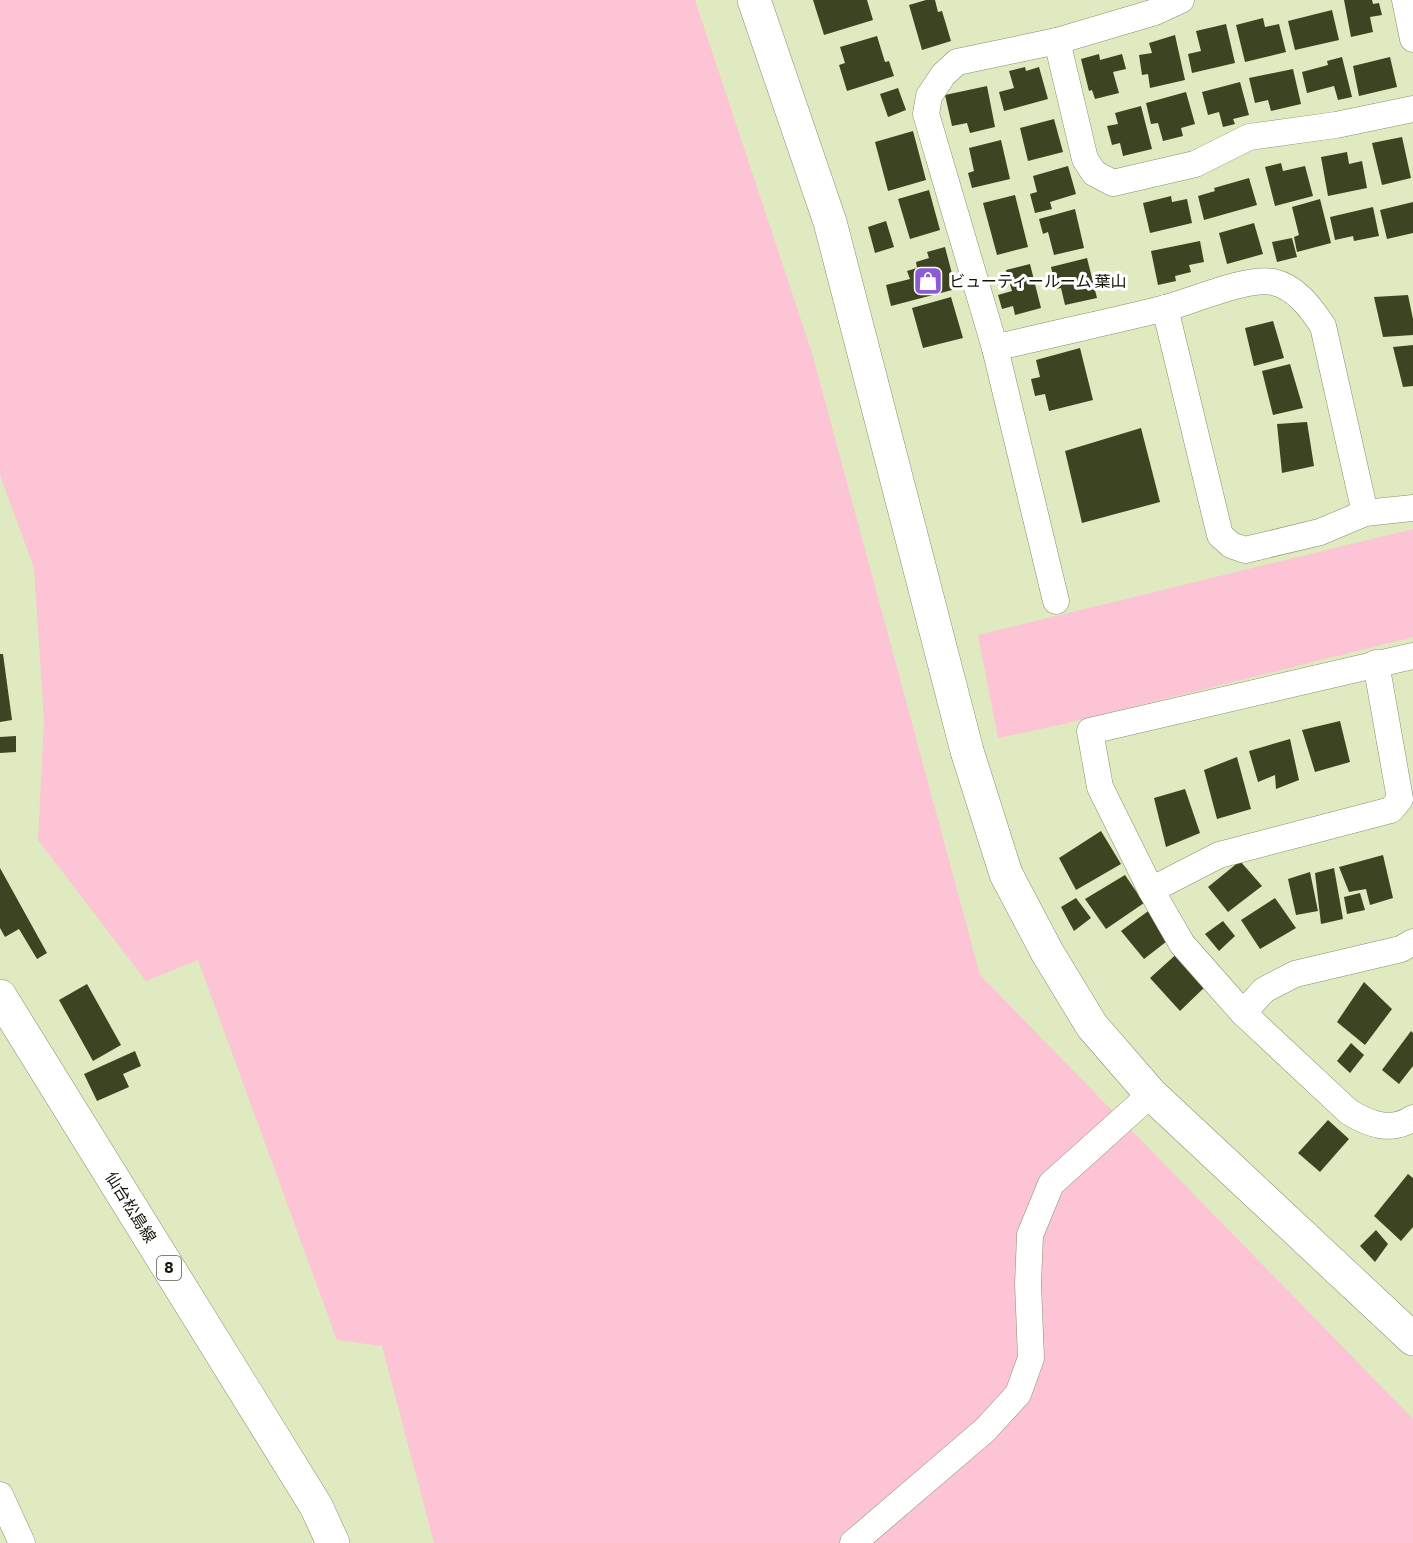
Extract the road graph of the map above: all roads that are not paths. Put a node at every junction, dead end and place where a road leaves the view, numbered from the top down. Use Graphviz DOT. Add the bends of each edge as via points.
graph roads {
  1 [pos="754,0"];
  2 [pos="1181,0"];
  3 [pos="1405,0"];
  4 [pos="1413,39"];
  5 [pos="1057,41"];
  6 [pos="1413,109"];
  7 [pos="1165,308"];
  8 [pos="995,348"];
  9 [pos="1413,507"];
  10 [pos="1365,513"];
  11 [pos="1056,602"];
  12 [pos="1413,656"];
  13 [pos="1376,663"];
  14 [pos="1151,890"];
  15 [pos="1413,942"];
  16 [pos="0,996"];
  17 [pos="1243,1013"];
  18 [pos="1151,1094"];
  19 [pos="1413,1118"];
  20 [pos="1413,1339"];
  21 [pos="0,1496"];
  22 [pos="22,1543"];
  23 [pos="333,1543"];
  24 [pos="853,1543"];
  1 -- 18 [label="street" via="830,222 967,751 1006,874 1092,1026"];
  2 -- 5 [label="street" via="1155,12"];
  3 -- 4 [label="street"];
  5 -- 6 [label="street" via="1085,159 1094,173 1113,183 1195,164 1249,137"];
  5 -- 8 [label="street" via="957,62 942,75 929,96 926,114"];
  7 -- 8 [label="street"];
  7 -- 10 [label="street" via="1248,283 1272,282 1292,291 1310,306 1323,327"];
  7 -- 10 [label="street" via="1220,535 1245,550 1320,531"];
  8 -- 11 [label="street"];
  9 -- 10 [label="street"];
  12 -- 13 [label="street"];
  13 -- 14 [label="street" via="1400,799 1391,810 1219,855"];
  13 -- 14 [label="street" via="1090,731 1100,787"];
  14 -- 17 [label="street" via="1182,944"];
  15 -- 17 [label="street" via="1401,949 1295,974 1264,990"];
  16 -- 23 [label="street, 仙台松島線 / 8" via="316,1506"];
  17 -- 19 [label="street" via="1349,1112 1368,1124 1390,1126"];
  18 -- 20 [label="street"];
  18 -- 24 [label="street" via="1051,1184 1030,1235 1031,1358 1018,1394 985,1430"];
  21 -- 22 [label="street"];
}
